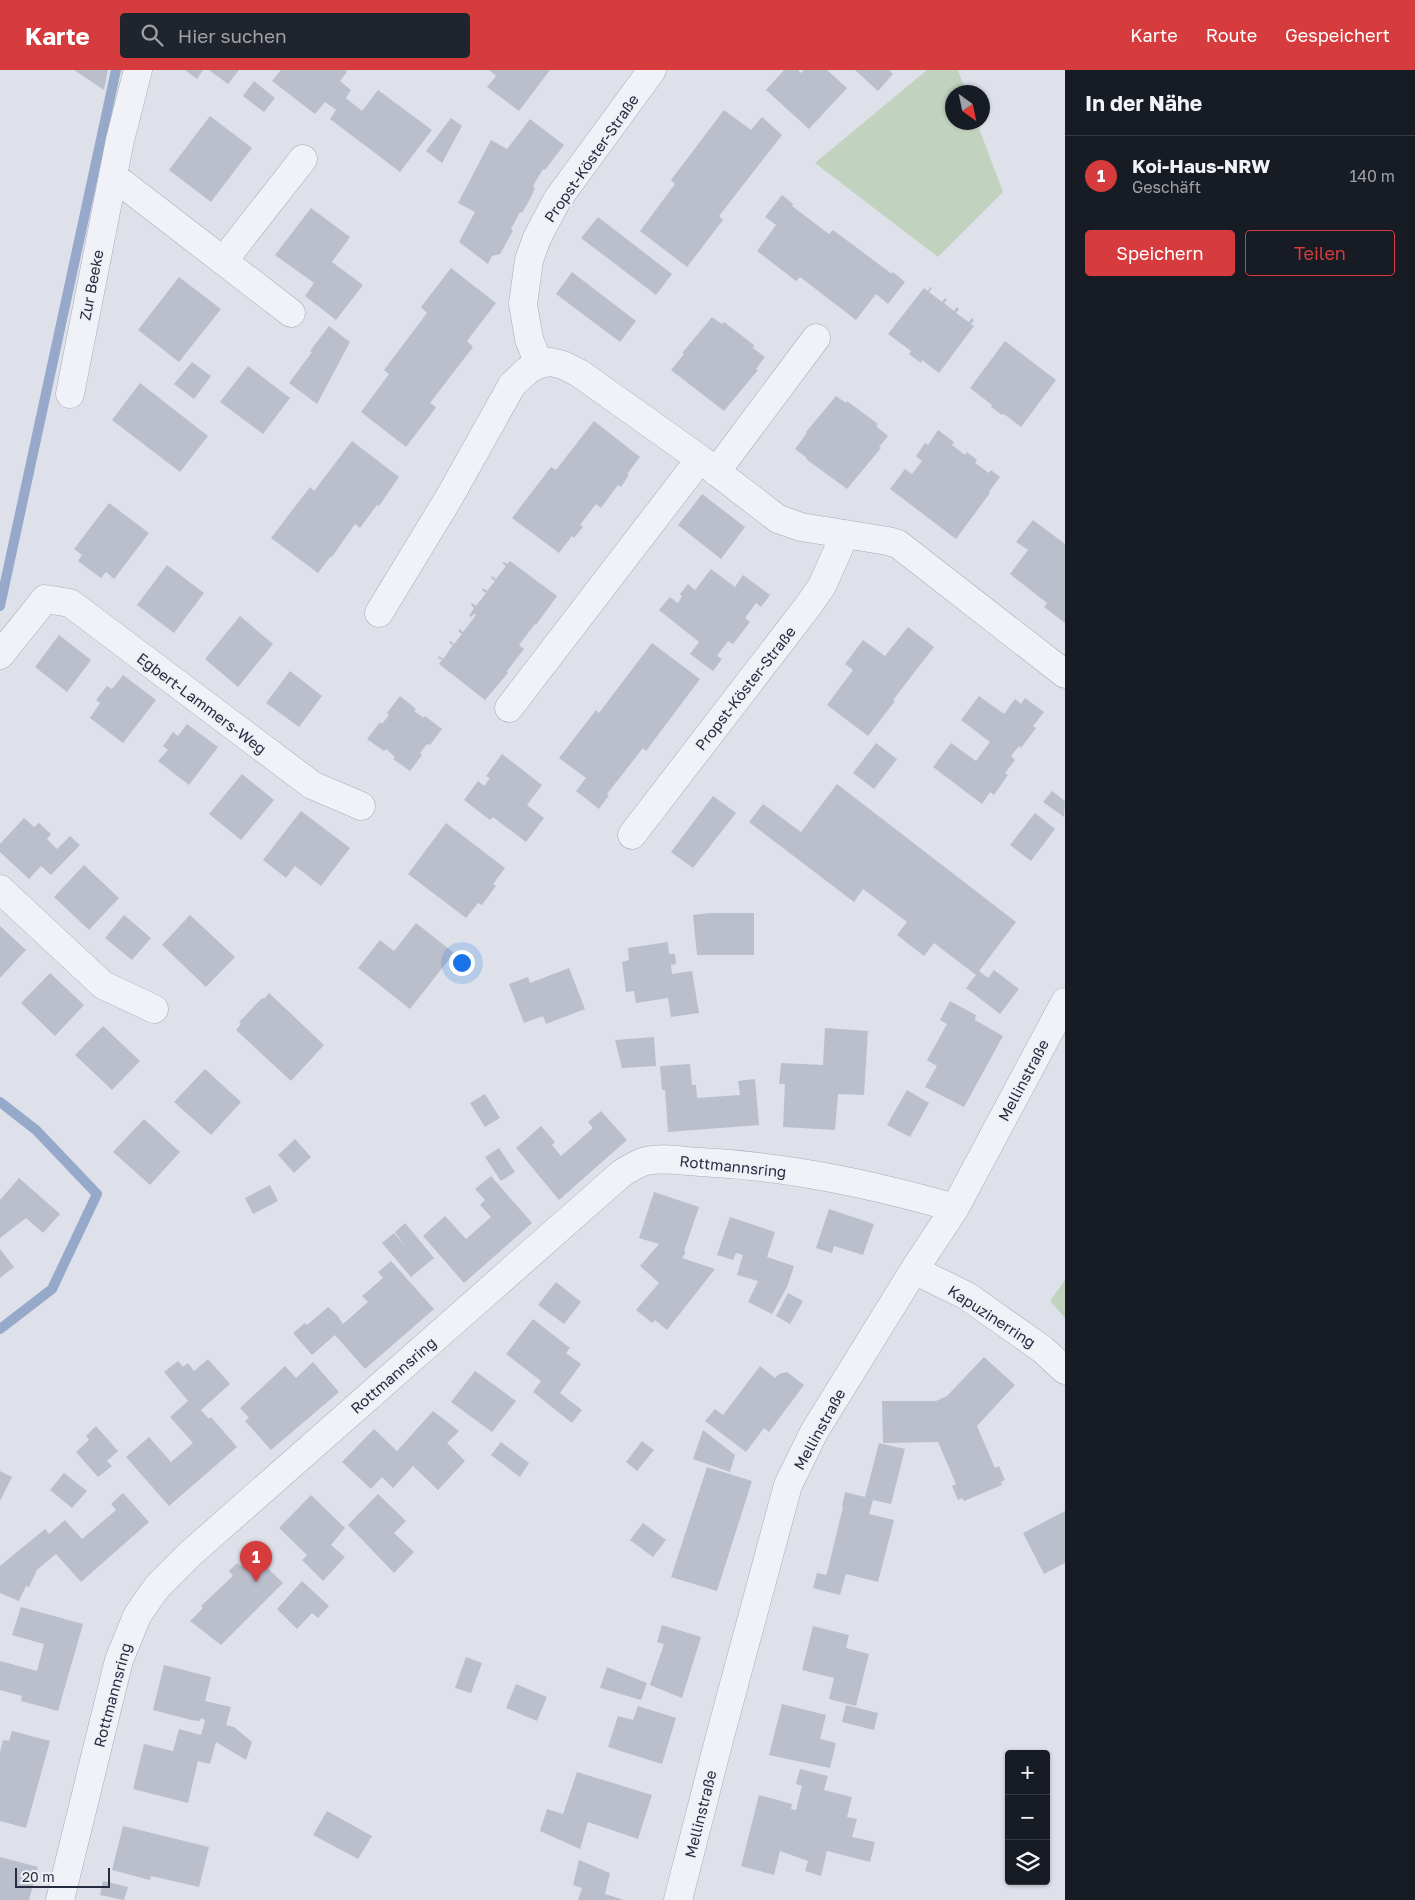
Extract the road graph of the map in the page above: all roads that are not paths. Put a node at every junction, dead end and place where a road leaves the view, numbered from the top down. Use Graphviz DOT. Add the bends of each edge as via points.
graph roads {
  1 [pos="138,70"];
  2 [pos="652,70"];
  3 [pos="303,159"];
  4 [pos="113,176"];
  5 [pos="224,260"];
  6 [pos="291,313"];
  7 [pos="816,338"];
  8 [pos="540,364"];
  9 [pos="70,394"];
  10 [pos="708,466"];
  11 [pos="845,534"];
  12 [pos="379,613"];
  13 [pos="0,655"];
  14 [pos="1065,674"];
  15 [pos="509,708"];
  16 [pos="361,806"];
  17 [pos="632,836"];
  18 [pos="0,889"];
  19 [pos="1065,1002"];
  20 [pos="154,1008"];
  21 [pos="955,1208"];
  22 [pos="914,1270"];
  23 [pos="1065,1370"];
  24 [pos="60,1900"];
  25 [pos="678,1900"];
  1 -- 4 [label="street, Zur Beeke"];
  2 -- 8 [label="street, Propst-Köster-Straße" via="557,200 537,238 529,260 523,304 529,339"];
  3 -- 5 [label="street"];
  4 -- 5 [label="street"];
  4 -- 9 [label="street, Zur Beeke"];
  5 -- 6 [label="street"];
  7 -- 10 [label="street"];
  8 -- 10 [label="street" via="564,365 579,373"];
  8 -- 12 [label="street" via="512,385"];
  10 -- 11 [label="street" via="778,519 801,528"];
  10 -- 15 [label="street"];
  11 -- 14 [label="street" via="898,544"];
  11 -- 17 [label="street, Propst-Köster-Straße" via="822,586 808,606"];
  13 -- 16 [label="street, Egbert-Lammers-Weg" via="45,599 70,603 312,785"];
  18 -- 20 [label="street" via="103,985"];
  19 -- 21 [label="street, Mellinstraße"];
  21 -- 22 [label="street, Mellinstraße"];
  21 -- 24 [label="street, Rottmannsring" via="858,1182 721,1163 658,1160 636,1165 622,1173 190,1554 158,1586 137,1616 119,1660"];
  22 -- 23 [label="street, Kapuzinerring" via="966,1296 1042,1349"];
  22 -- 25 [label="street, Mellinstraße" via="814,1432 788,1484"];
}
